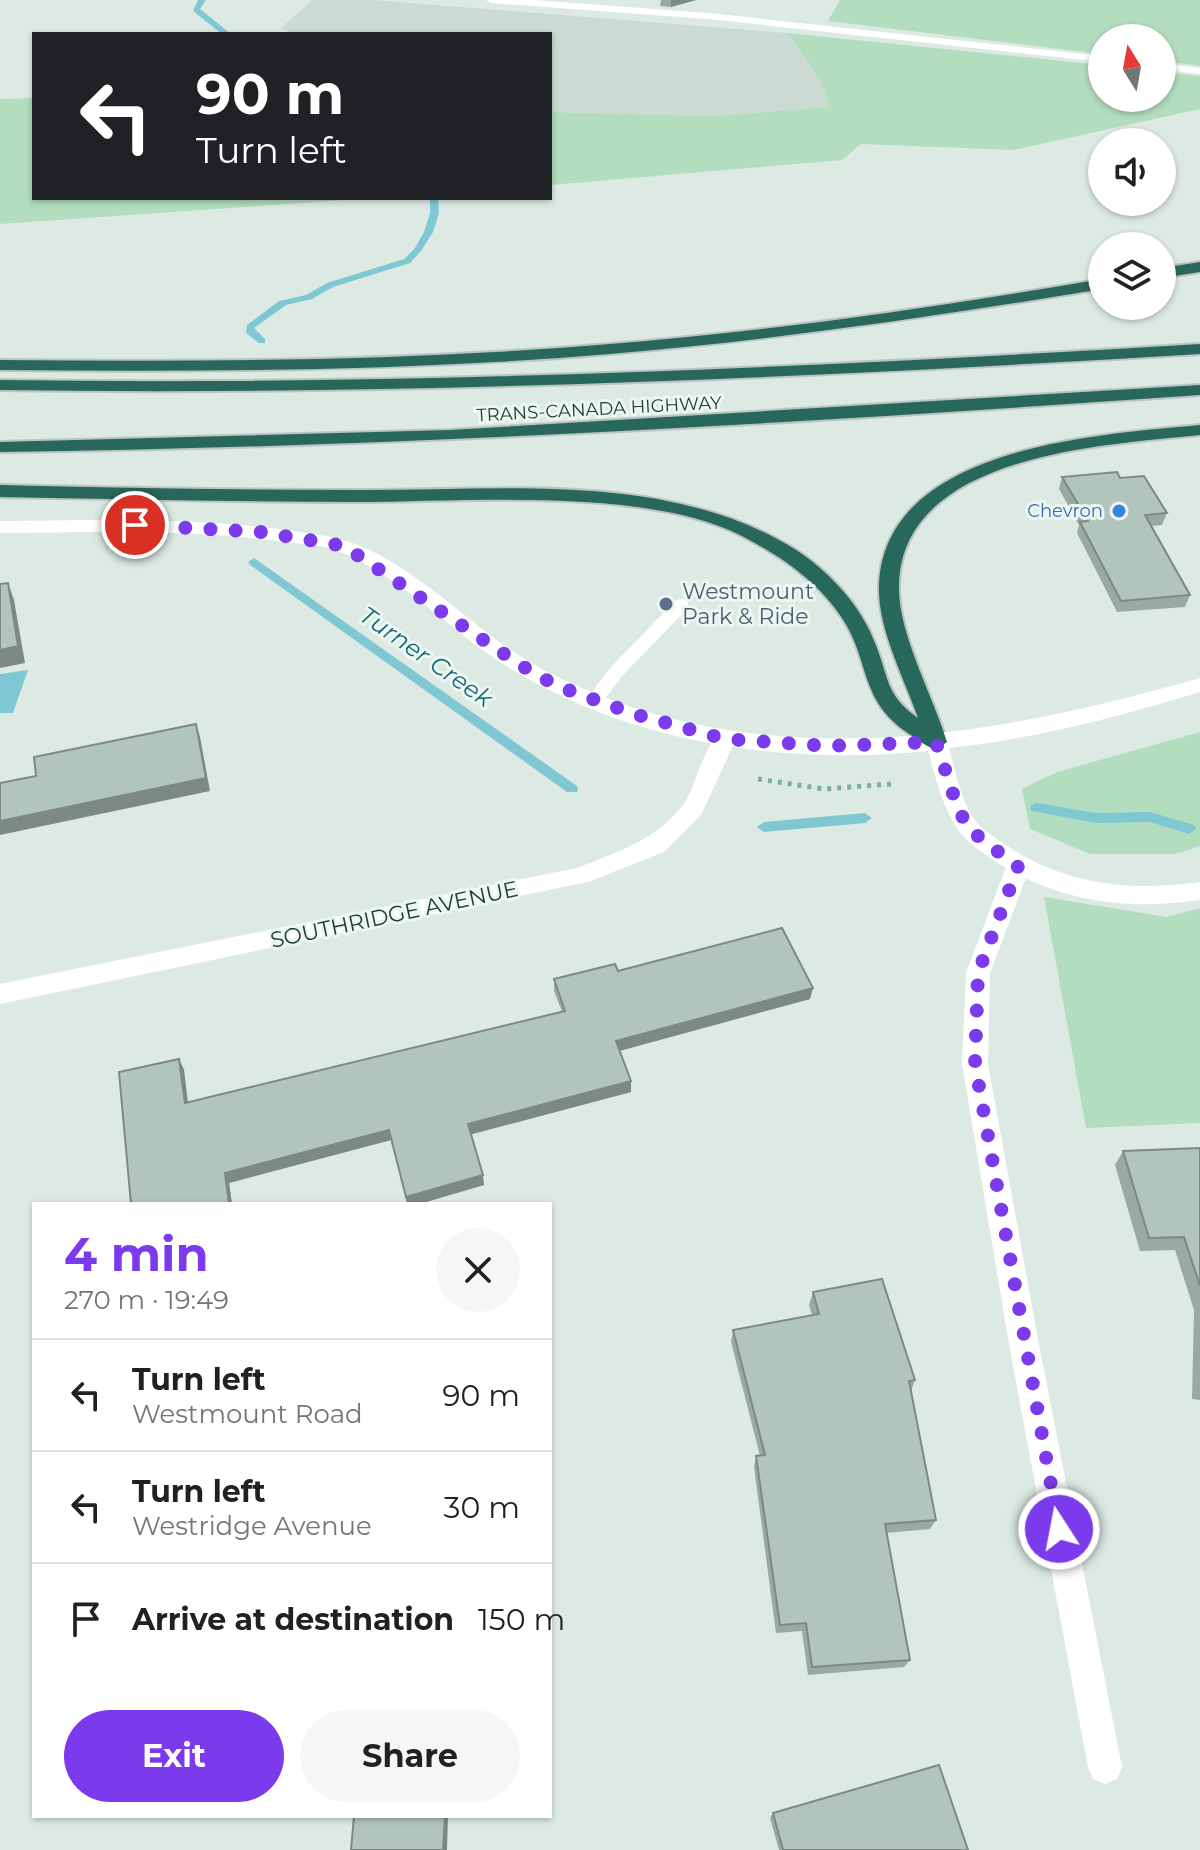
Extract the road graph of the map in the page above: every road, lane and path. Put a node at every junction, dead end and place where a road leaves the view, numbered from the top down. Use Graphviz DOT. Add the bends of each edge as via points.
graph roads {
  1 [pos="491,0"];
  2 [pos="1088,57"];
  3 [pos="1176,68"];
  4 [pos="1200,71"];
  5 [pos="1200,267"];
  6 [pos="1176,271"];
  7 [pos="1088,286"];
  8 [pos="1200,349"];
  9 [pos="0,365"];
  10 [pos="0,385"];
  11 [pos="1200,390"];
  12 [pos="1200,430"];
  13 [pos="0,447"];
  14 [pos="0,491"];
  15 [pos="0,527"];
  16 [pos="682,604"];
  17 [pos="1200,685"];
  18 [pos="595,700"];
  19 [pos="725,739"];
  20 [pos="936,742"];
  21 [pos="714,766"];
  22 [pos="891,784"];
  23 [pos="1018,867"];
  24 [pos="1200,891"];
  25 [pos="0,994"];
  26 [pos="1105,1767"];
  1 -- 2 [label="lane" via="708,16"];
  3 -- 4 [label="lane"];
  5 -- 6 [label="highway"];
  7 -- 9 [label="highway" via="889,319 607,349 386,361"];
  8 -- 10 [label="highway, TRANS-CANADA HIGHWAY" via="558,383 287,388"];
  11 -- 13 [label="highway, TRANS-CANADA HIGHWAY" via="542,433 275,444"];
  12 -- 20 [label="highway" via="1025,456 948,485 920,507 891,557 889,585 893,615"];
  14 -- 20 [label="highway" via="576,499 658,504 706,515 785,552 819,579 864,638 886,704"];
  15 -- 18 [label="street" via="162,525 261,532 344,546 522,666"];
  16 -- 18 [label="lane"];
  17 -- 20 [label="street" via="1024,731"];
  18 -- 19 [label="street"];
  19 -- 20 [label="street" via="829,746"];
  19 -- 21 [label="street, SOUTHRIDGE AVENUE"];
  20 -- 23 [label="street" via="970,830"];
  21 -- 22 [label="path" via="787,788"];
  21 -- 25 [label="street, SOUTHRIDGE AVENUE" via="693,809 656,846 580,876"];
  23 -- 24 [label="street" via="1071,886 1131,896"];
  23 -- 26 [label="street" via="978,973 975,1064"];
}
